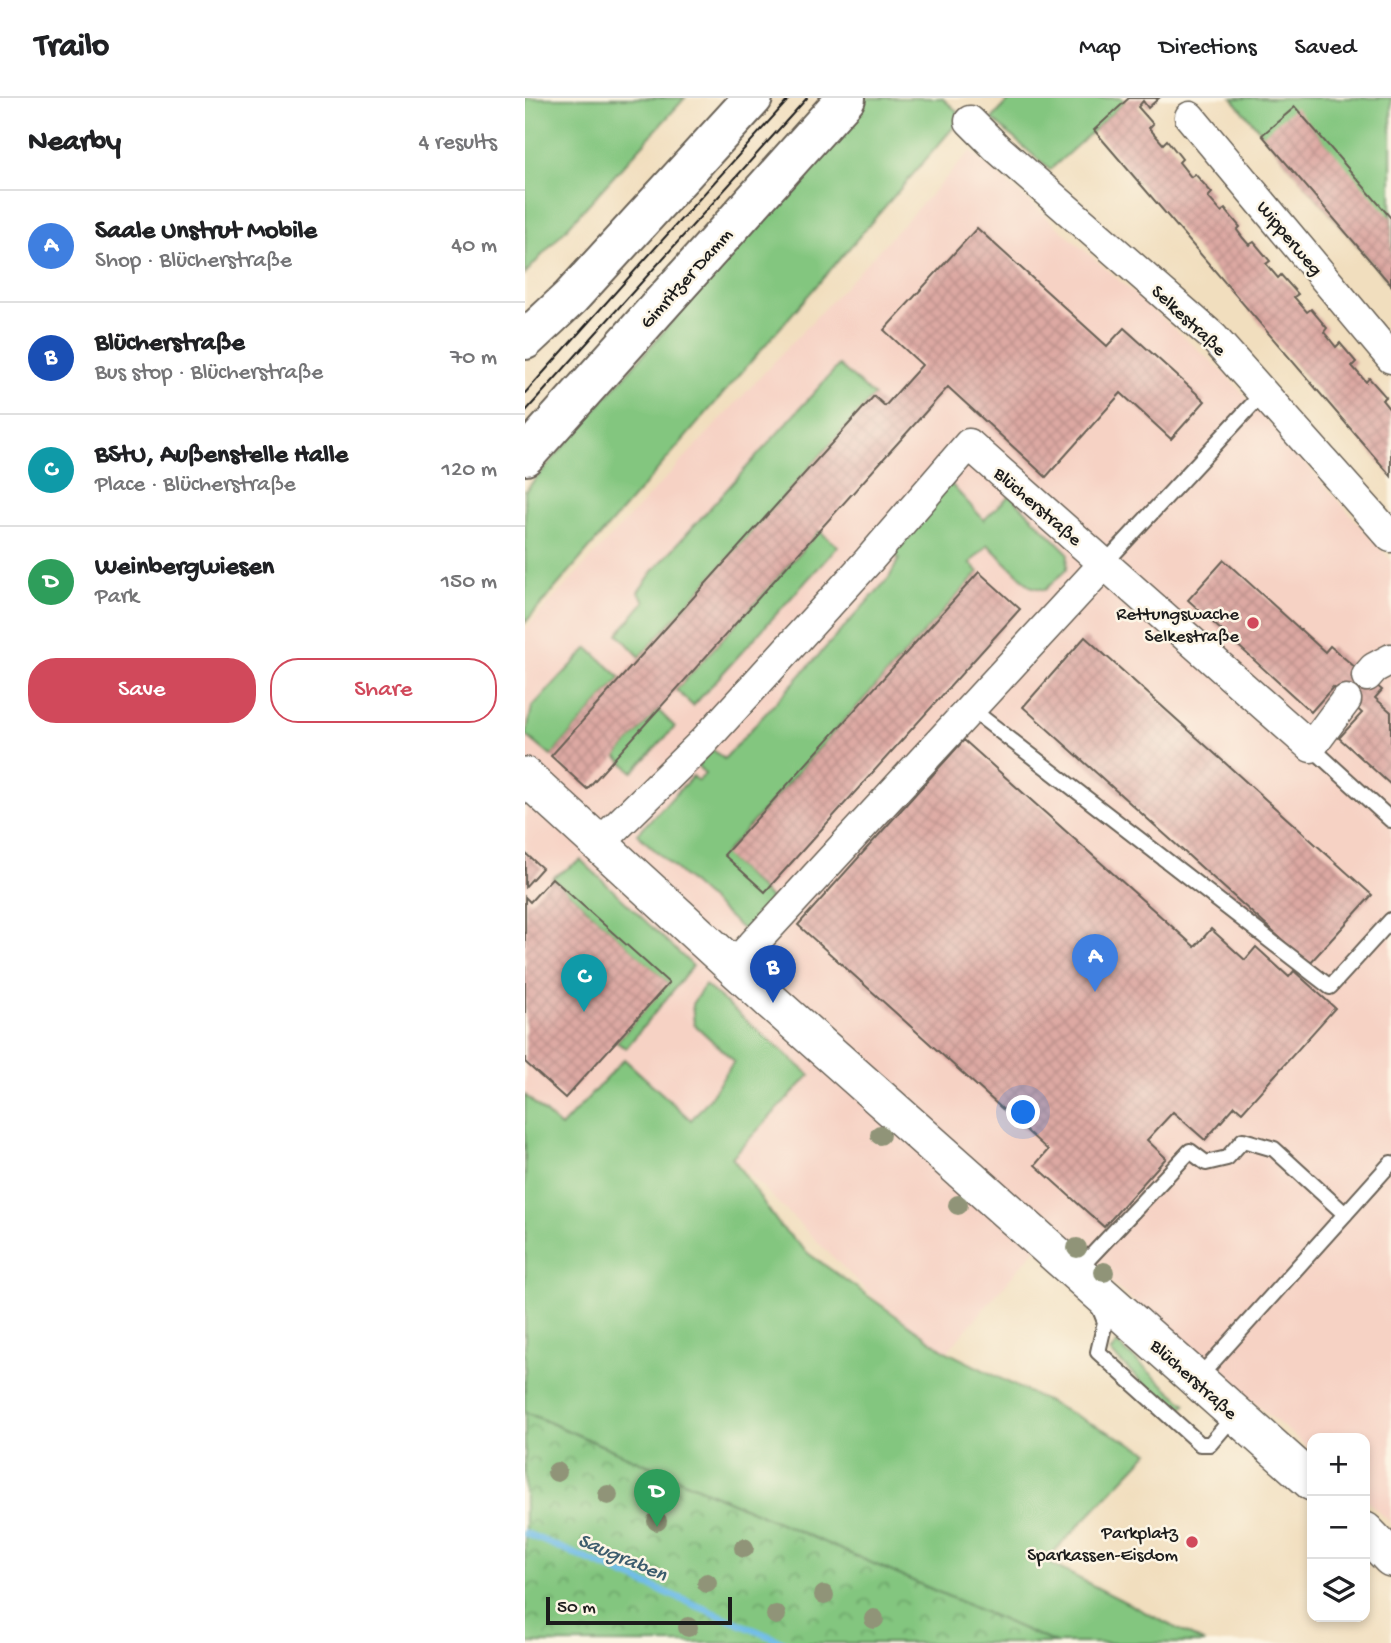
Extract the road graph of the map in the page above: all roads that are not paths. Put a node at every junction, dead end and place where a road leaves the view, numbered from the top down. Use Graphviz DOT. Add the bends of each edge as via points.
graph roads {
  1 [pos="753,98"];
  2 [pos="846,98"];
  3 [pos="1190,117"];
  4 [pos="970,121"];
  5 [pos="525,340"];
  6 [pos="1390,355"];
  7 [pos="1263,393"];
  8 [pos="525,456"];
  9 [pos="1391,537"];
  10 [pos="1105,563"];
  11 [pos="1391,659"];
  12 [pos="1367,676"];
  13 [pos="1346,700"];
  14 [pos="971,709"];
  15 [pos="1311,747"];
  16 [pos="525,776"];
  17 [pos="1391,820"];
  18 [pos="599,844"];
  19 [pos="1391,920"];
  20 [pos="733,966"];
  21 [pos="1391,1163"];
  22 [pos="1345,1214"];
  23 [pos="1083,1277"];
  24 [pos="1196,1379"];
  25 [pos="1235,1415"];
  26 [pos="1307,1478"];
  27 [pos="1370,1536"];
  28 [pos="1391,1558"];
  1 -- 5 [label="main road" via="571,297"];
  2 -- 8 [label="main road, Gimritzer Damm"];
  3 -- 6 [label="street, Wipperweg"];
  4 -- 7 [label="street, Selkestraße" via="1213,337"];
  7 -- 9 [label="street, Selkestraße"];
  7 -- 10 [label="lane"];
  10 -- 14 [label="street"];
  10 -- 15 [label="street"];
  10 -- 18 [label="street, Blücherstraße" via="969,444 704,741"];
  11 -- 12 [label="street"];
  13 -- 15 [label="street"];
  14 -- 19 [label="lane" via="1330,987"];
  14 -- 20 [label="street"];
  15 -- 17 [label="lane"];
  16 -- 18 [label="street, Blücherstraße"];
  18 -- 20 [label="street, Blücherstraße"];
  20 -- 23 [label="street, Blücherstraße"];
  21 -- 22 [label="lane"];
  22 -- 23 [label="lane" via="1274,1149 1243,1140 1227,1158 1206,1163 1190,1151"];
  22 -- 24 [label="lane"];
  23 -- 24 [label="street, Blücherstraße"];
  23 -- 25 [label="lane" via="1105,1322 1098,1352 1200,1444 1210,1444"];
  24 -- 25 [label="street, Blücherstraße"];
  25 -- 26 [label="street, Blücherstraße"];
  27 -- 28 [label="street"];
}
